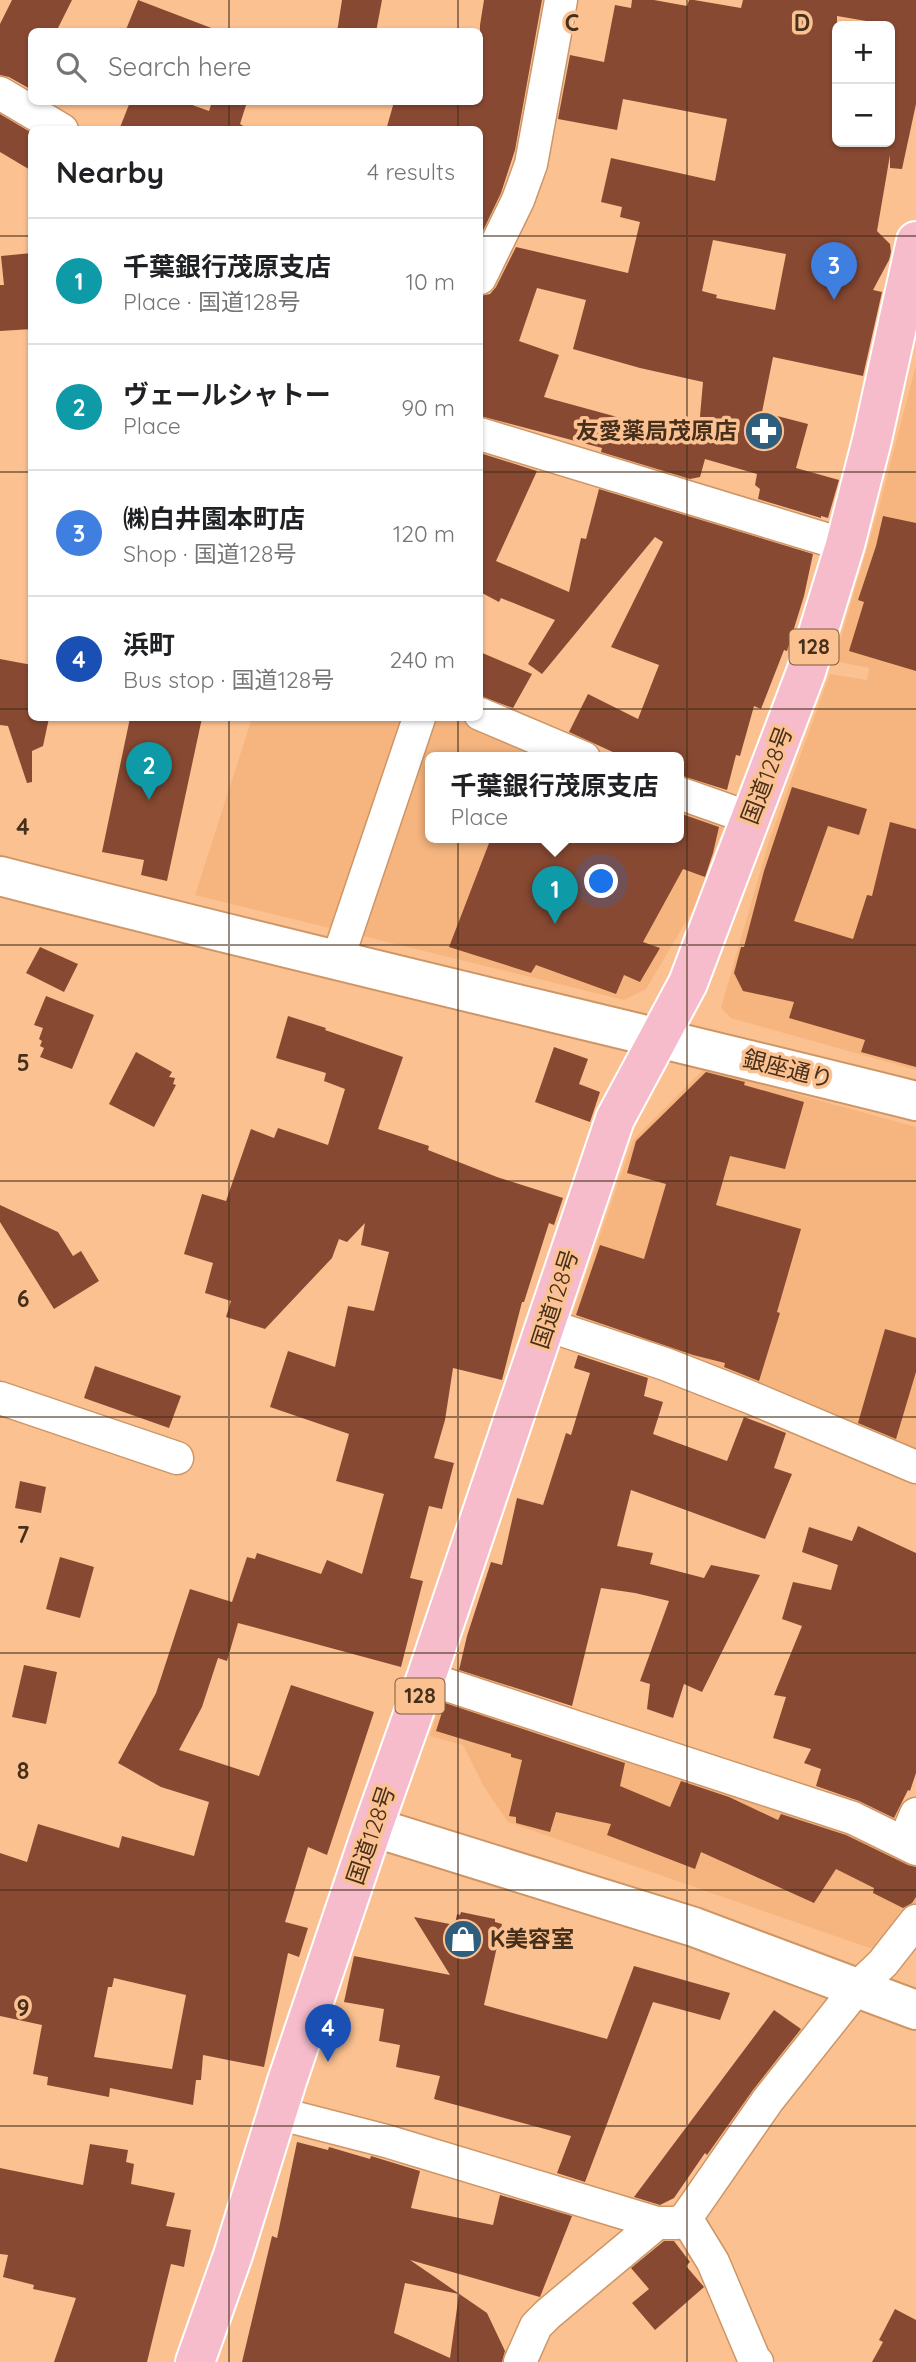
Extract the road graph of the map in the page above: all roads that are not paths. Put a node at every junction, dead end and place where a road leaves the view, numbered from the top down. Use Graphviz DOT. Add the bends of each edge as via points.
graph roads {
  1 [pos="561,0"];
  2 [pos="0,93"];
  3 [pos="55,126"];
  4 [pos="916,241"];
  5 [pos="483,272"];
  6 [pos="907,331"];
  7 [pos="483,435"];
  8 [pos="845,545"];
  9 [pos="483,715"];
  10 [pos="418,721"];
  11 [pos="570,752"];
  12 [pos="684,795"];
  13 [pos="750,818"];
  14 [pos="0,876"];
  15 [pos="337,961"];
  16 [pos="660,1037"];
  17 [pos="916,1101"];
  18 [pos="545,1329"];
  19 [pos="0,1398"];
  20 [pos="177,1458"];
  21 [pos="916,1467"];
  22 [pos="426,1678"];
  23 [pos="373,1827"];
  24 [pos="912,1835"];
  25 [pos="916,1921"];
  26 [pos="857,1988"];
  27 [pos="916,2010"];
  28 [pos="277,2113"];
  29 [pos="671,2220"];
  30 [pos="195,2362"];
  31 [pos="520,2362"];
  32 [pos="757,2362"];
  1 -- 5 [label="street" via="531,164"];
  2 -- 3 [label="street"];
  4 -- 6 [label="highway, 国道128号 / 128"];
  6 -- 8 [label="highway, 国道128号 / 128"];
  7 -- 8 [label="street"];
  8 -- 13 [label="highway, 国道128号 / 128" via="806,672"];
  9 -- 11 [label="street"];
  10 -- 15 [label="street"];
  12 -- 13 [label="street"];
  13 -- 16 [label="highway, 国道128号 / 128" via="688,983"];
  14 -- 15 [label="street, 銀座通り"];
  15 -- 16 [label="street, 銀座通り"];
  16 -- 17 [label="street, 銀座通り"];
  16 -- 18 [label="highway, 国道128号 / 128" via="615,1119"];
  18 -- 21 [label="street" via="562,1330 665,1364"];
  18 -- 22 [label="highway, 国道128号 / 128"];
  19 -- 20 [label="street"];
  22 -- 23 [label="highway, 国道128号 / 128"];
  22 -- 24 [label="street"];
  23 -- 26 [label="street" via="694,1927"];
  23 -- 28 [label="highway, 国道128号 / 128"];
  25 -- 26 [label="street"];
  26 -- 27 [label="street"];
  26 -- 29 [label="street"];
  28 -- 29 [label="street"];
  28 -- 30 [label="highway, 国道128号 / 128"];
  29 -- 31 [label="street" via="541,2320"];
  29 -- 32 [label="street" via="713,2262"];
}
